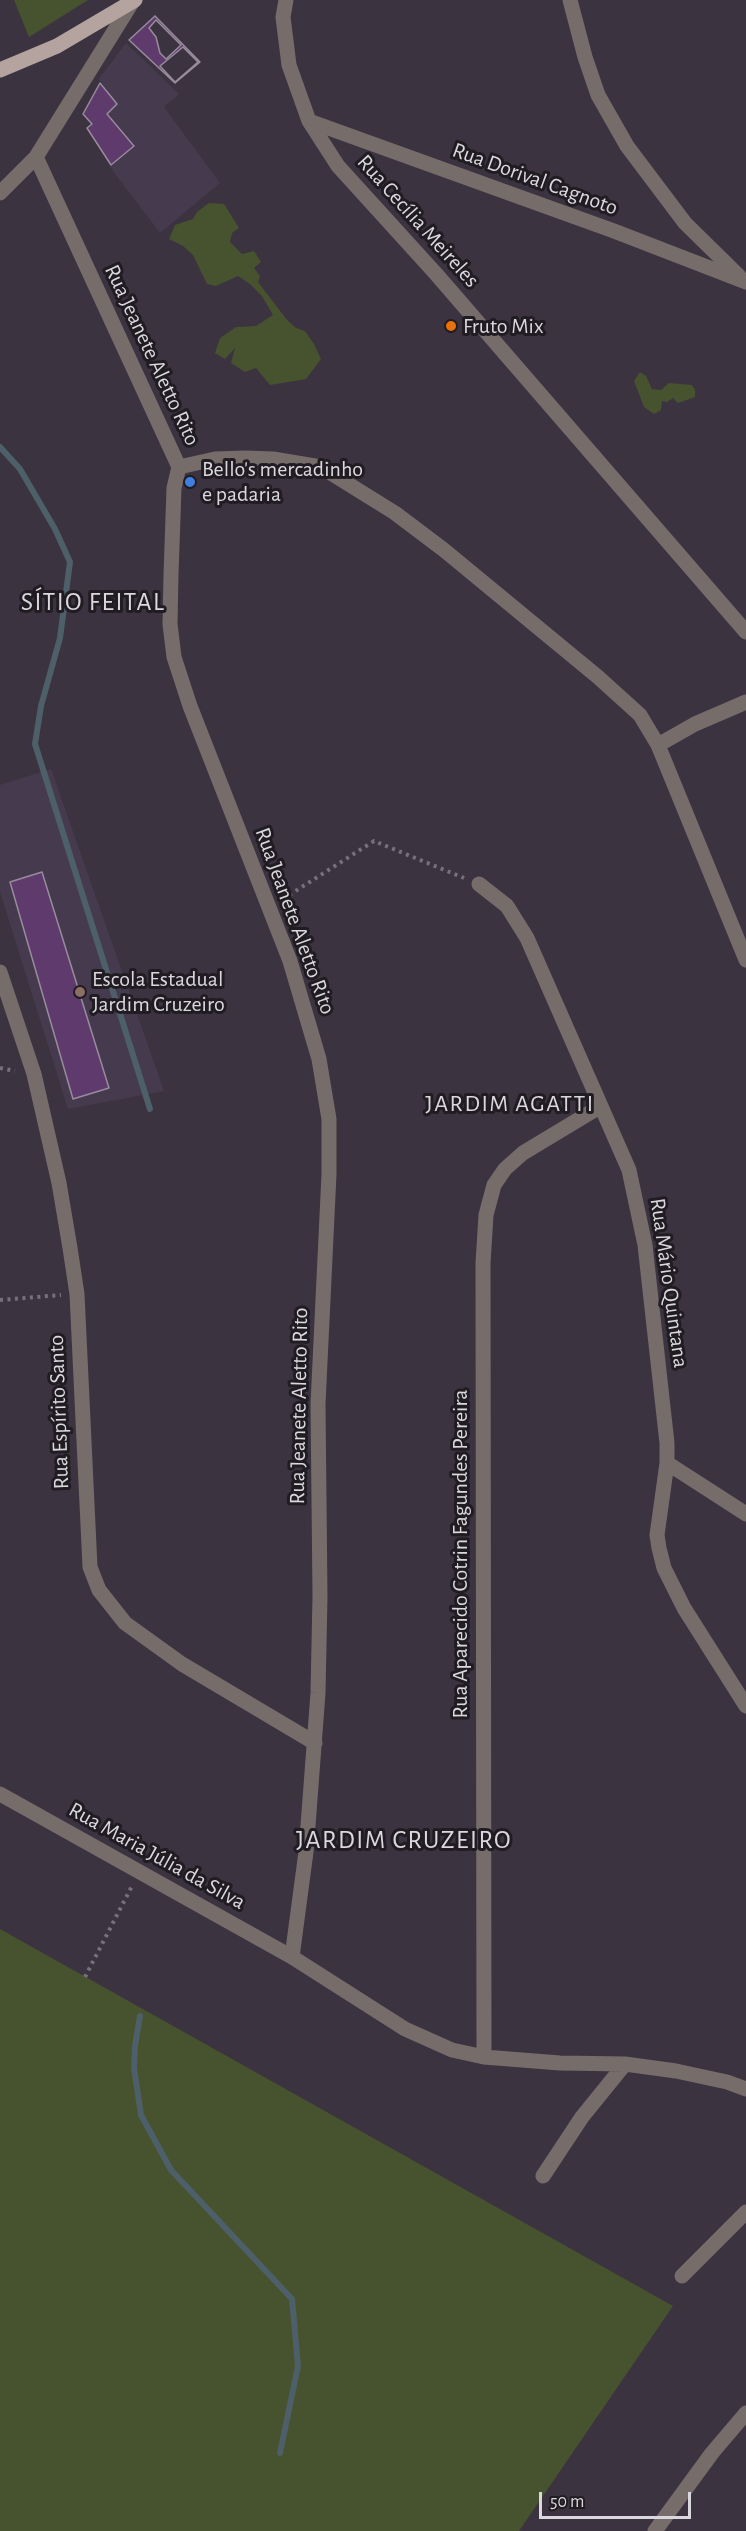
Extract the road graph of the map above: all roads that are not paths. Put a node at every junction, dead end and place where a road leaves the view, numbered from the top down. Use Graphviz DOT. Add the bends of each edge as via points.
graph roads {
  1 [pos="286,0"];
  2 [pos="570,0"];
  3 [pos="133,2"];
  4 [pos="0,70"];
  5 [pos="309,121"];
  6 [pos="36,157"];
  7 [pos="0,194"];
  8 [pos="746,282"];
  9 [pos="179,467"];
  10 [pos="746,632"];
  11 [pos="746,702"];
  12 [pos="658,745"];
  13 [pos="478,884"];
  14 [pos="746,960"];
  15 [pos="0,972"];
  16 [pos="601,1106"];
  17 [pos="667,1463"];
  18 [pos="746,1514"];
  19 [pos="746,1706"];
  20 [pos="315,1743"];
  21 [pos="0,1794"];
  22 [pos="292,1957"];
  23 [pos="484,2057"];
  24 [pos="625,2064"];
  25 [pos="746,2089"];
  26 [pos="543,2176"];
  27 [pos="746,2212"];
  28 [pos="682,2276"];
  29 [pos="746,2412"];
  30 [pos="655,2531"];
  1 -- 5 [label="street, Rua Cecília Meireles" via="283,17 289,65"];
  2 -- 8 [label="street" via="598,95 627,146 685,223"];
  3 -- 4 [label="main road" via="57,46"];
  3 -- 6 [label="street"];
  5 -- 8 [label="street, Rua Dorival Cagnoto"];
  5 -- 10 [label="street, Rua Cecília Meireles" via="344,173"];
  6 -- 7 [label="street"];
  6 -- 9 [label="street, Rua Jeanete Aletto Rito"];
  9 -- 12 [label="street" via="215,459 273,459 321,467 395,513 444,550 598,677 640,715"];
  9 -- 20 [label="street, Rua Jeanete Aletto Rito" via="171,575 174,657 308,1016 329,1119 318,1404 320,1596"];
  11 -- 12 [label="street"];
  12 -- 14 [label="street"];
  13 -- 16 [label="street, Rua Mário Quintana" via="507,906 527,939"];
  15 -- 20 [label="street, Rua Espírito Santo" via="33,1074 59,1183 77,1294 90,1567 99,1590 125,1623 182,1664"];
  16 -- 17 [label="street, Rua Mário Quintana" via="629,1170 637,1199"];
  16 -- 23 [label="street, Rua Aparecido Cotrin Fagundes Pereira" via="523,1153 505,1169 494,1185 486,1215 482,1286"];
  17 -- 18 [label="street"];
  17 -- 19 [label="street, Rua Mário Quintana" via="657,1535 664,1568 684,1608"];
  20 -- 22 [label="street, Rua Jeanete Aletto Rito"];
  21 -- 22 [label="street, Rua Maria Júlia da Silva"];
  22 -- 23 [label="street, Rua Maria Júlia da Silva" via="405,2029 452,2050"];
  23 -- 24 [label="street, Rua Maria Júlia da Silva"];
  24 -- 25 [label="street, Rua Maria Júlia da Silva" via="676,2071"];
  24 -- 26 [label="street" via="582,2117"];
  27 -- 28 [label="street"];
  29 -- 30 [label="street"];
}
